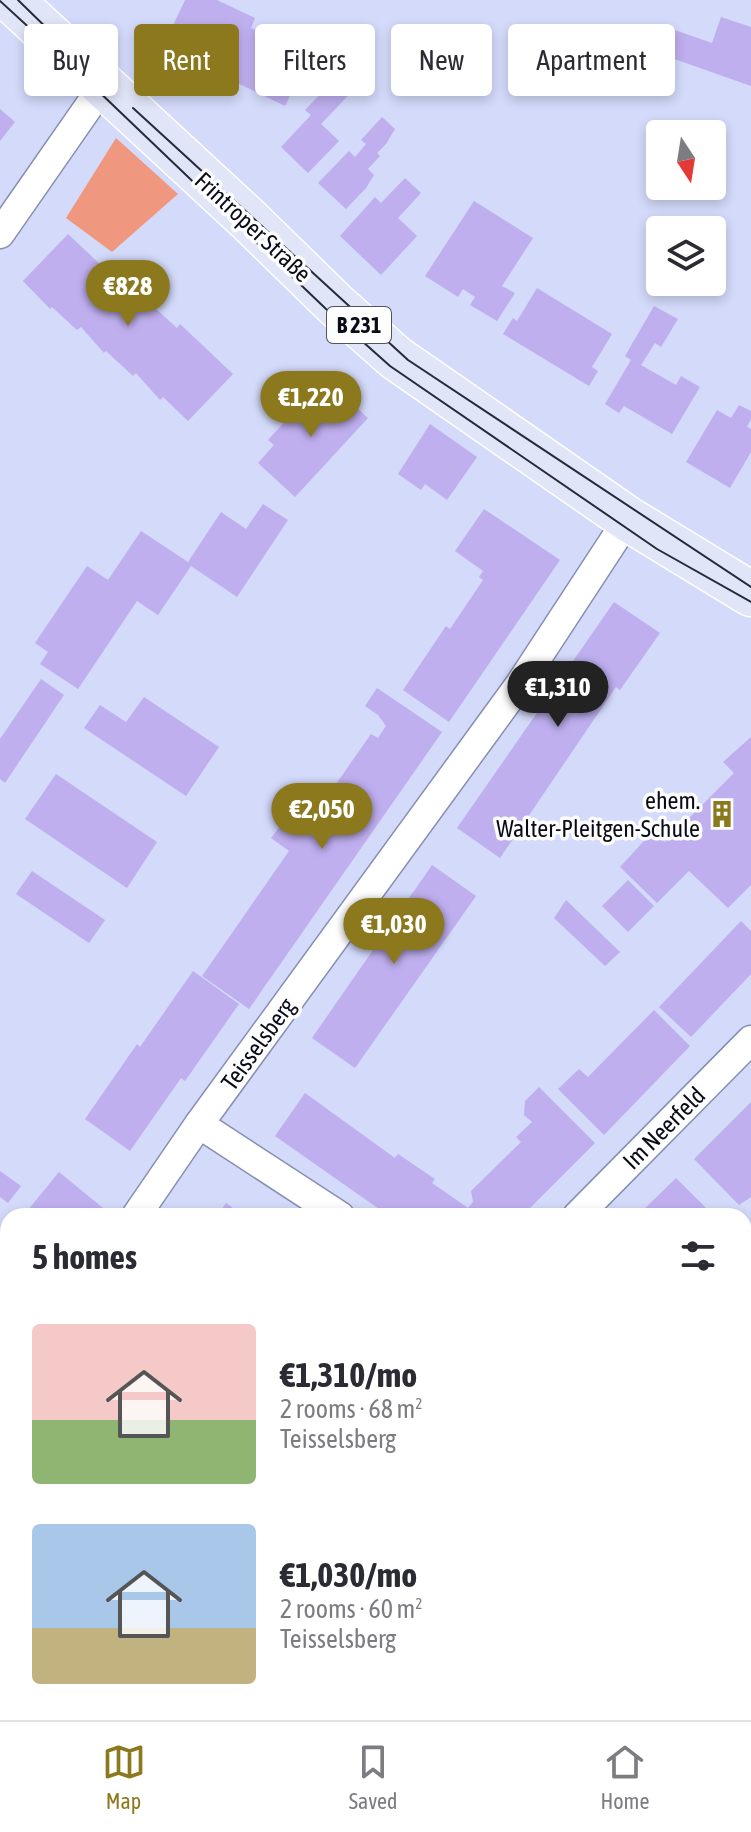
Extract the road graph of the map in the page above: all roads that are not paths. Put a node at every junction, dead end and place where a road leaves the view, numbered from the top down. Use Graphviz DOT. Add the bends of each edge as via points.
graph roads {
  1 [pos="11,0"];
  2 [pos="37,24"];
  3 [pos="96,96"];
  4 [pos="114,96"];
  5 [pos="0,234"];
  6 [pos="628,519"];
  7 [pos="751,594"];
  8 [pos="751,1040"];
  9 [pos="199,1124"];
  10 [pos="141,1208"];
  11 [pos="328,1208"];
  12 [pos="585,1208"];
  1 -- 2 [label="main road, Frintroper Straße / B 231"];
  3 -- 5 [label="street"];
  4 -- 6 [label="main road, Frintroper Straße / B 231" via="396,358"];
  6 -- 7 [label="main road, Frintroper Straße / B 231"];
  6 -- 9 [label="street, Teisselsberg" via="520,684"];
  8 -- 12 [label="street, Im Neerfeld"];
  9 -- 10 [label="street, Teisselsberg"];
  9 -- 11 [label="street"];
}
